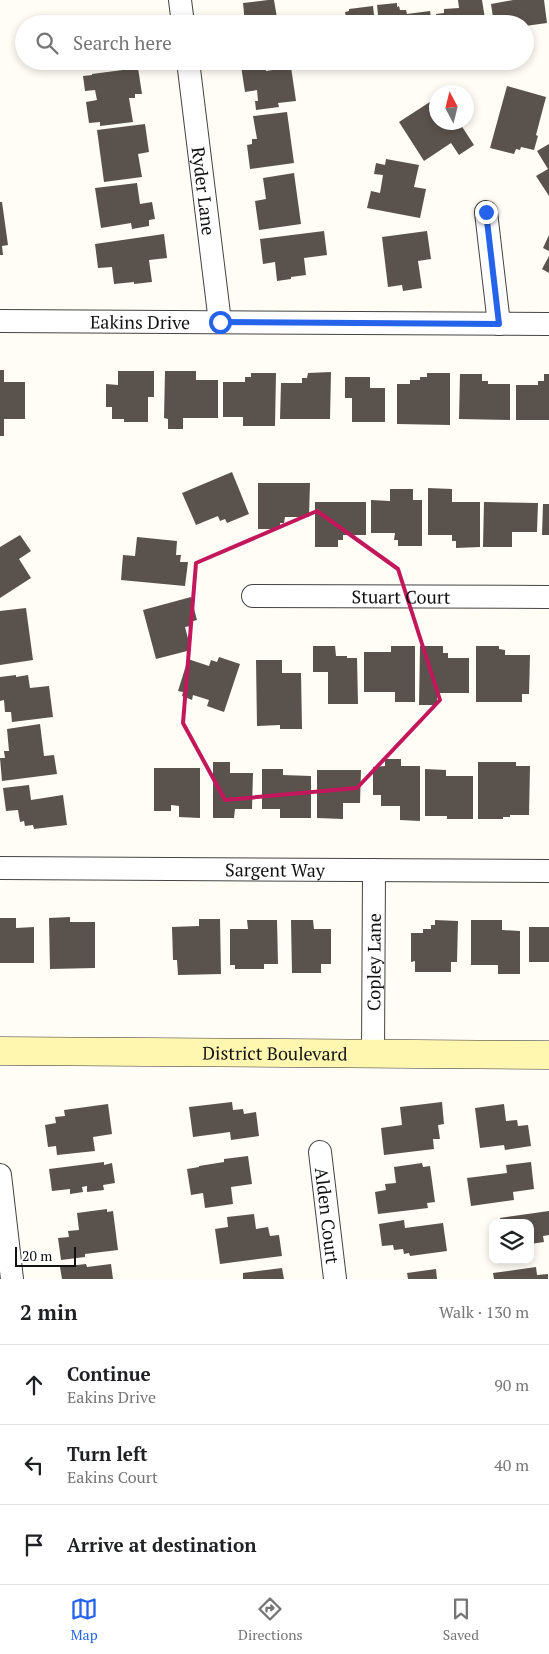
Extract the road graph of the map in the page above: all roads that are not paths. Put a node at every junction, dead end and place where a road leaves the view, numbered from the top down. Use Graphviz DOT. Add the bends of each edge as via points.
graph roads {
  1 [pos="180,0"];
  2 [pos="182,15"];
  3 [pos="189,70"];
  4 [pos="486,212"];
  5 [pos="0,321"];
  6 [pos="220,322"];
  7 [pos="499,324"];
  8 [pos="549,324"];
  9 [pos="253,596"];
  10 [pos="549,597"];
  11 [pos="0,868"];
  12 [pos="374,870"];
  13 [pos="549,871"];
  14 [pos="0,1051"];
  15 [pos="373,1054"];
  16 [pos="549,1055"];
  17 [pos="320,1152"];
  18 [pos="0,1175"];
  19 [pos="4,1237"];
  20 [pos="12,1279"];
  21 [pos="335,1279"];
  1 -- 2 [label="street"];
  3 -- 6 [label="street, Ryder Lane"];
  4 -- 7 [label="street"];
  5 -- 6 [label="street, Eakins Drive"];
  6 -- 7 [label="street, Eakins Drive"];
  7 -- 8 [label="street, Eakins Drive"];
  9 -- 10 [label="street, Stuart Court"];
  11 -- 12 [label="street, Sargent Way"];
  12 -- 13 [label="street, Sargent Way"];
  12 -- 15 [label="street, Copley Lane"];
  14 -- 15 [label="street, District Boulevard"];
  15 -- 16 [label="street, District Boulevard"];
  17 -- 21 [label="street, Alden Court"];
  18 -- 19 [label="street"];
  19 -- 20 [label="street"];
}
